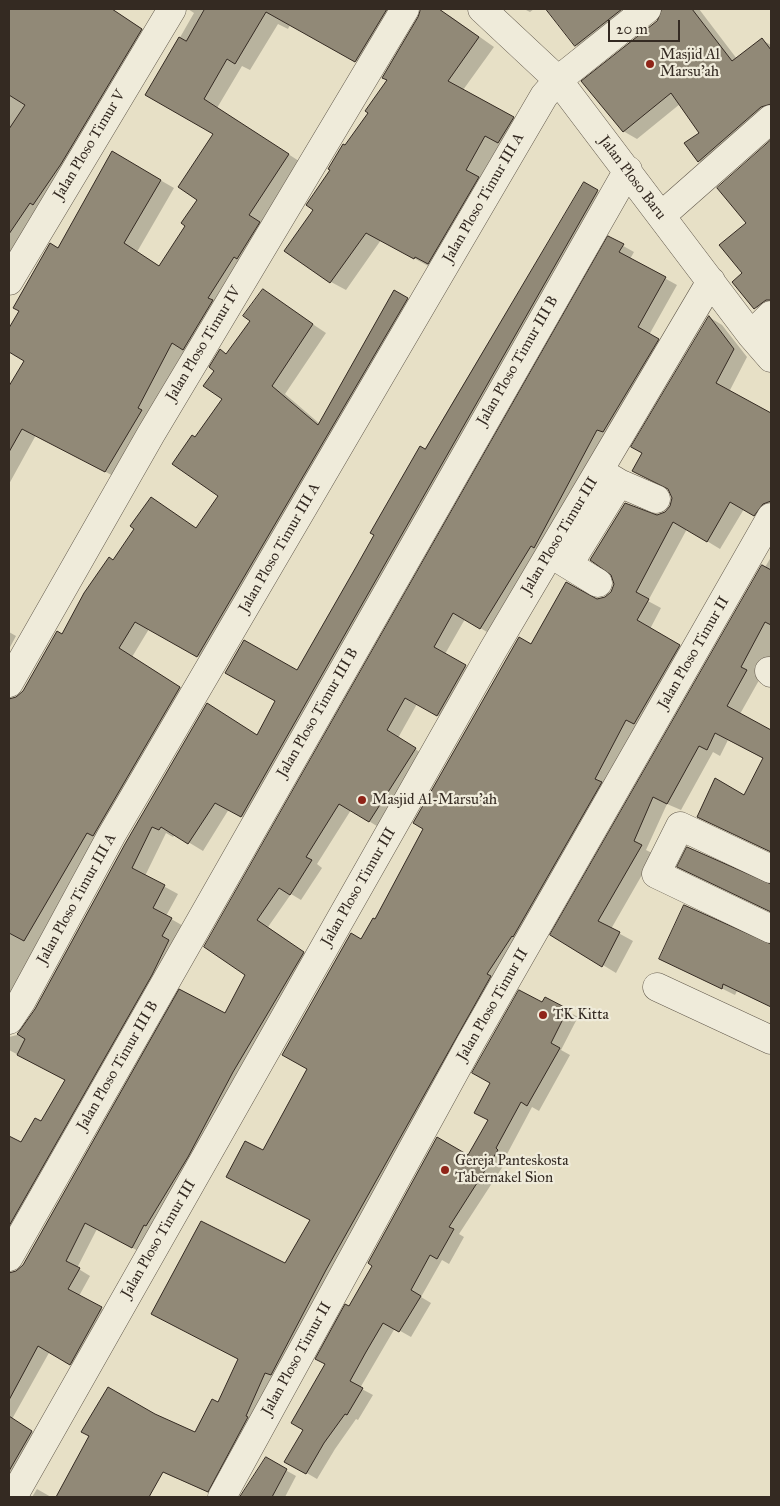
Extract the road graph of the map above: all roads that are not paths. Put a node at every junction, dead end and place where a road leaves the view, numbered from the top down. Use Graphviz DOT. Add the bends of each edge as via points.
graph roads {
  1 [pos="172,9"];
  2 [pos="405,9"];
  3 [pos="482,9"];
  4 [pos="647,9"];
  5 [pos="558,80"];
  6 [pos="771,119"];
  7 [pos="628,170"];
  8 [pos="666,211"];
  9 [pos="9,281"];
  10 [pos="711,281"];
  11 [pos="771,315"];
  12 [pos="751,335"];
  13 [pos="771,358"];
  14 [pos="609,477"];
  15 [pos="656,499"];
  16 [pos="771,516"];
  17 [pos="560,559"];
  18 [pos="598,583"];
  19 [pos="9,683"];
  20 [pos="771,869"];
  21 [pos="771,929"];
  22 [pos="657,987"];
  23 [pos="9,1020"];
  24 [pos="771,1040"];
  25 [pos="9,1258"];
  26 [pos="13,1497"];
  27 [pos="222,1497"];
  1 -- 9 [label="street, Jalan Ploso Timur V"];
  2 -- 19 [label="street, Jalan Ploso Timur IV" via="151,434"];
  3 -- 5 [label="street, Jalan Ploso Baru"];
  4 -- 5 [label="street, Jalan Ploso Timur III A"];
  5 -- 7 [label="street, Jalan Ploso Baru"];
  5 -- 23 [label="street, Jalan Ploso Timur III A" via="544,96 151,767"];
  6 -- 8 [label="street"];
  7 -- 8 [label="street, Jalan Ploso Baru"];
  7 -- 25 [label="street, Jalan Ploso Timur III B"];
  8 -- 10 [label="street, Jalan Ploso Baru"];
  10 -- 12 [label="street, Jalan Ploso Baru"];
  10 -- 14 [label="street, Jalan Ploso Timur III"];
  11 -- 12 [label="street"];
  12 -- 13 [label="street, Jalan Ploso Baru"];
  14 -- 15 [label="street"];
  14 -- 17 [label="street, Jalan Ploso Timur III"];
  16 -- 27 [label="street, Jalan Ploso Timur II" via="472,1042"];
  17 -- 18 [label="street"];
  17 -- 26 [label="street, Jalan Ploso Timur III" via="488,658"];
  20 -- 21 [label="street" via="680,826 656,874"];
  22 -- 24 [label="street"];
}
